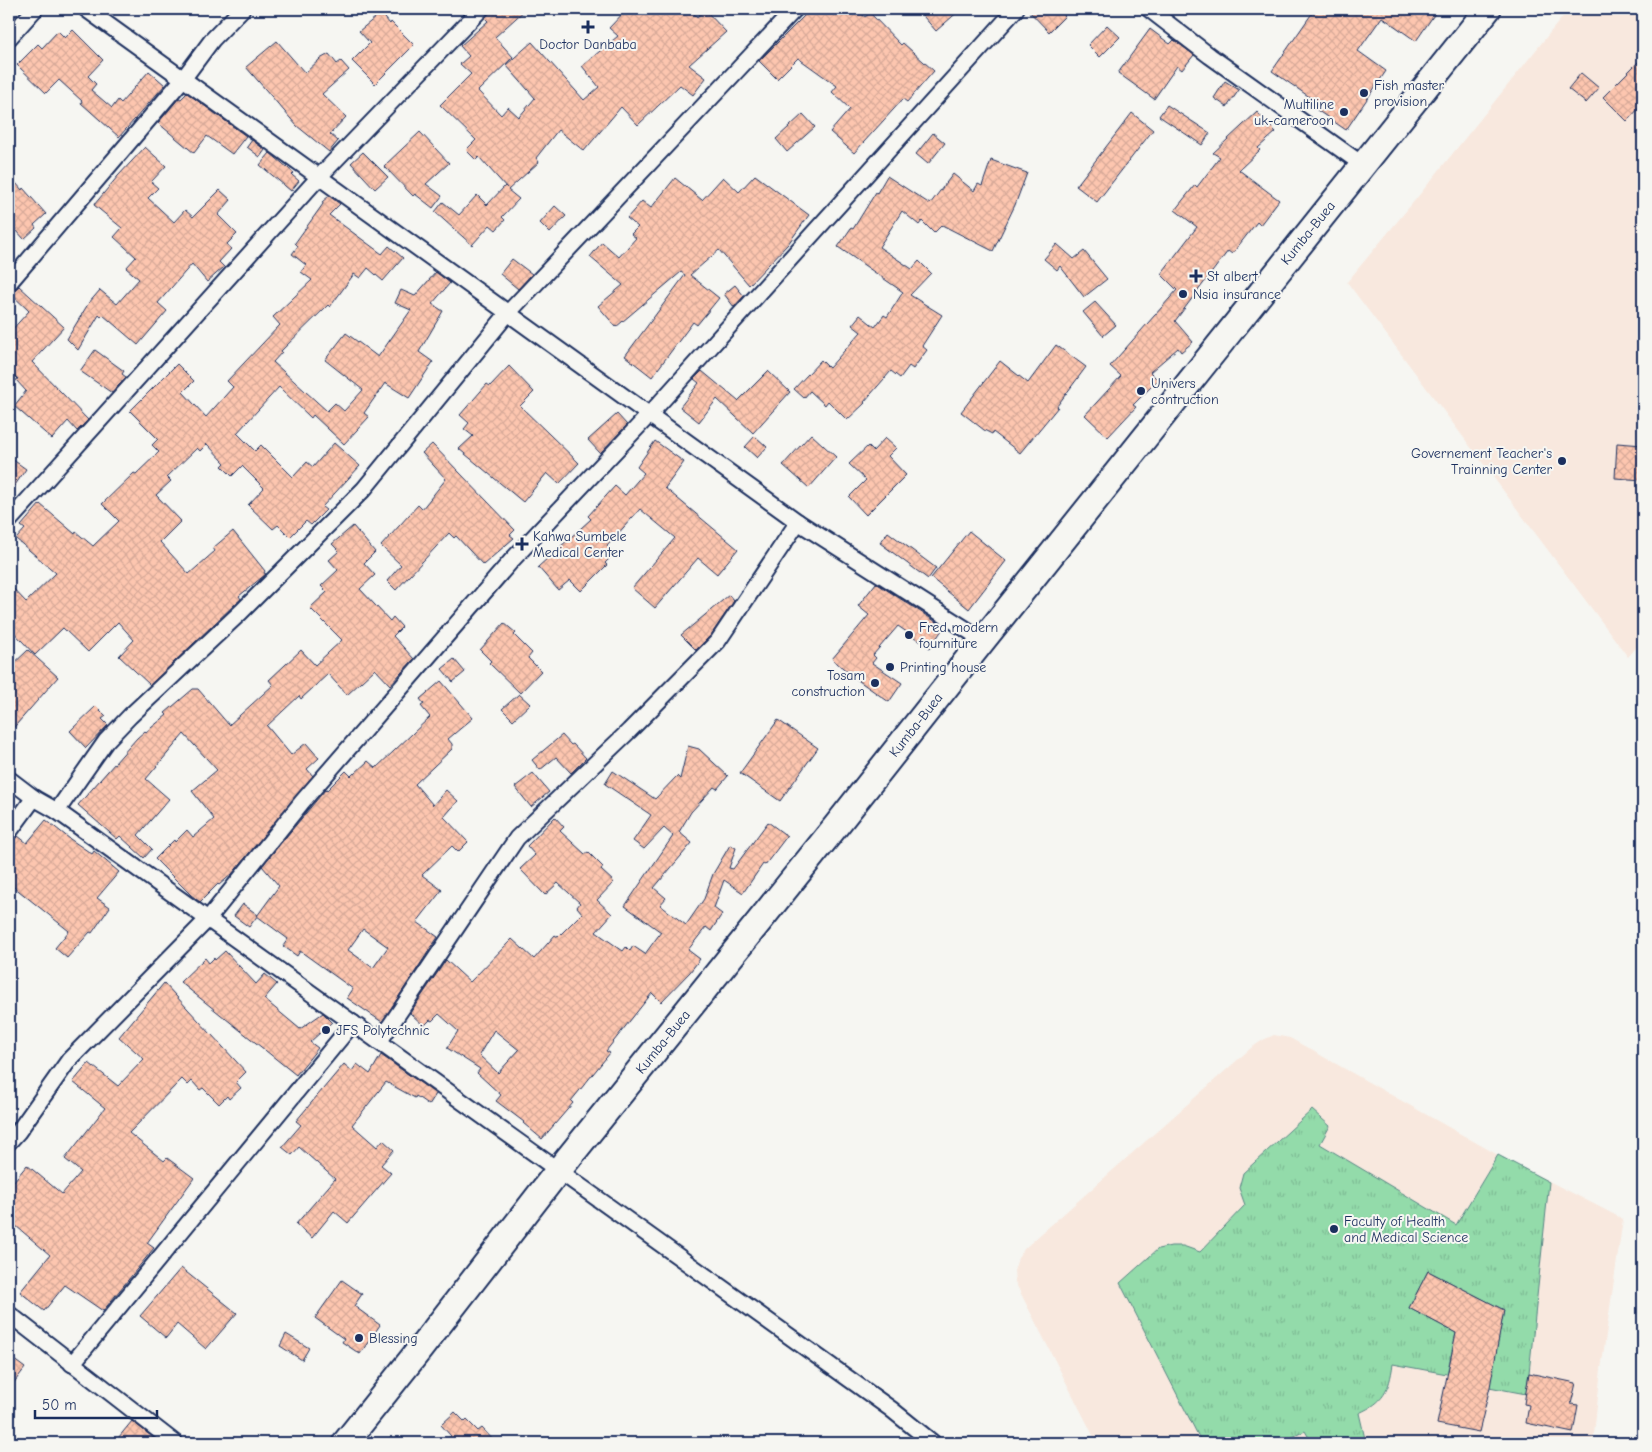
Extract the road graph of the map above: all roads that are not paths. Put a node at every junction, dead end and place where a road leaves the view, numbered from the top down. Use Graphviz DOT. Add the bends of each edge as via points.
graph roads {
  1 [pos="35,9"];
  2 [pos="86,9"];
  3 [pos="242,9"];
  4 [pos="480,9"];
  5 [pos="795,9"];
  6 [pos="1016,9"];
  7 [pos="1149,9"];
  8 [pos="1483,11"];
  9 [pos="9,38"];
  10 [pos="183,79"];
  11 [pos="1363,165"];
  12 [pos="319,177"];
  13 [pos="9,283"];
  14 [pos="508,313"];
  15 [pos="649,416"];
  16 [pos="9,521"];
  17 [pos="798,522"];
  18 [pos="983,640"];
  19 [pos="9,779"];
  20 [pos="34,798"];
  21 [pos="57,811"];
  22 [pos="9,832"];
  23 [pos="208,919"];
  24 [pos="353,1023"];
  25 [pos="379,1042"];
  26 [pos="9,1142"];
  27 [pos="558,1171"];
  28 [pos="9,1314"];
  29 [pos="72,1364"];
  30 [pos="175,1443"];
  31 [pos="345,1443"];
  32 [pos="933,1443"];
  1 -- 9 [label="street"];
  2 -- 10 [label="street"];
  3 -- 10 [label="street" via="212,40"];
  4 -- 12 [label="street"];
  5 -- 14 [label="street"];
  6 -- 15 [label="street"];
  7 -- 11 [label="street"];
  8 -- 11 [label="highway, Kumba-Buea"];
  10 -- 12 [label="street"];
  10 -- 13 [label="street"];
  11 -- 18 [label="highway, Kumba-Buea"];
  12 -- 14 [label="street"];
  12 -- 16 [label="street"];
  14 -- 15 [label="street"];
  14 -- 21 [label="street" via="364,489 106,741"];
  15 -- 17 [label="street"];
  15 -- 23 [label="street" via="512,560 302,802"];
  17 -- 18 [label="street"];
  17 -- 25 [label="street" via="718,641 517,838"];
  18 -- 27 [label="highway, Kumba-Buea"];
  19 -- 20 [label="street"];
  20 -- 21 [label="street"];
  20 -- 22 [label="street"];
  21 -- 23 [label="street"];
  23 -- 24 [label="street"];
  23 -- 26 [label="street" via="83,1044"];
  24 -- 25 [label="street"];
  24 -- 29 [label="street"];
  25 -- 27 [label="street"];
  27 -- 31 [label="highway, Kumba-Buea"];
  27 -- 32 [label="street"];
  28 -- 29 [label="street"];
  29 -- 30 [label="street"];
}
